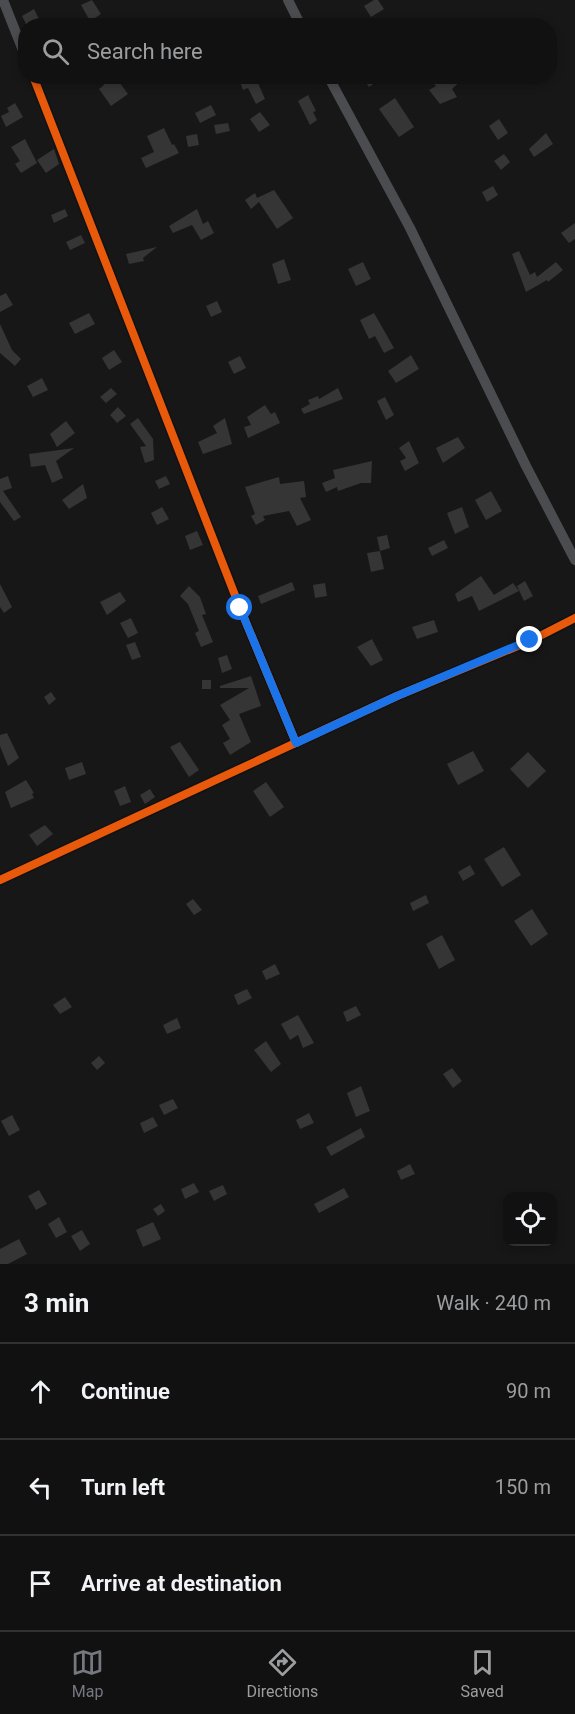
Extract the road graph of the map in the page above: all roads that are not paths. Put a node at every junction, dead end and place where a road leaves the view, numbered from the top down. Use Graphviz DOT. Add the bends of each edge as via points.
graph roads {
  1 [pos="3,0"];
  2 [pos="288,0"];
  3 [pos="297,18"];
  4 [pos="18,38"];
  5 [pos="36,84"];
  6 [pos="332,84"];
  7 [pos="575,560"];
  8 [pos="575,618"];
  9 [pos="296,743"];
  10 [pos="0,880"];
  1 -- 4 [label="street"];
  2 -- 3 [label="street"];
  5 -- 9 [label="street"];
  6 -- 7 [label="street" via="410,228"];
  8 -- 9 [label="street"];
  9 -- 10 [label="street"];
}
